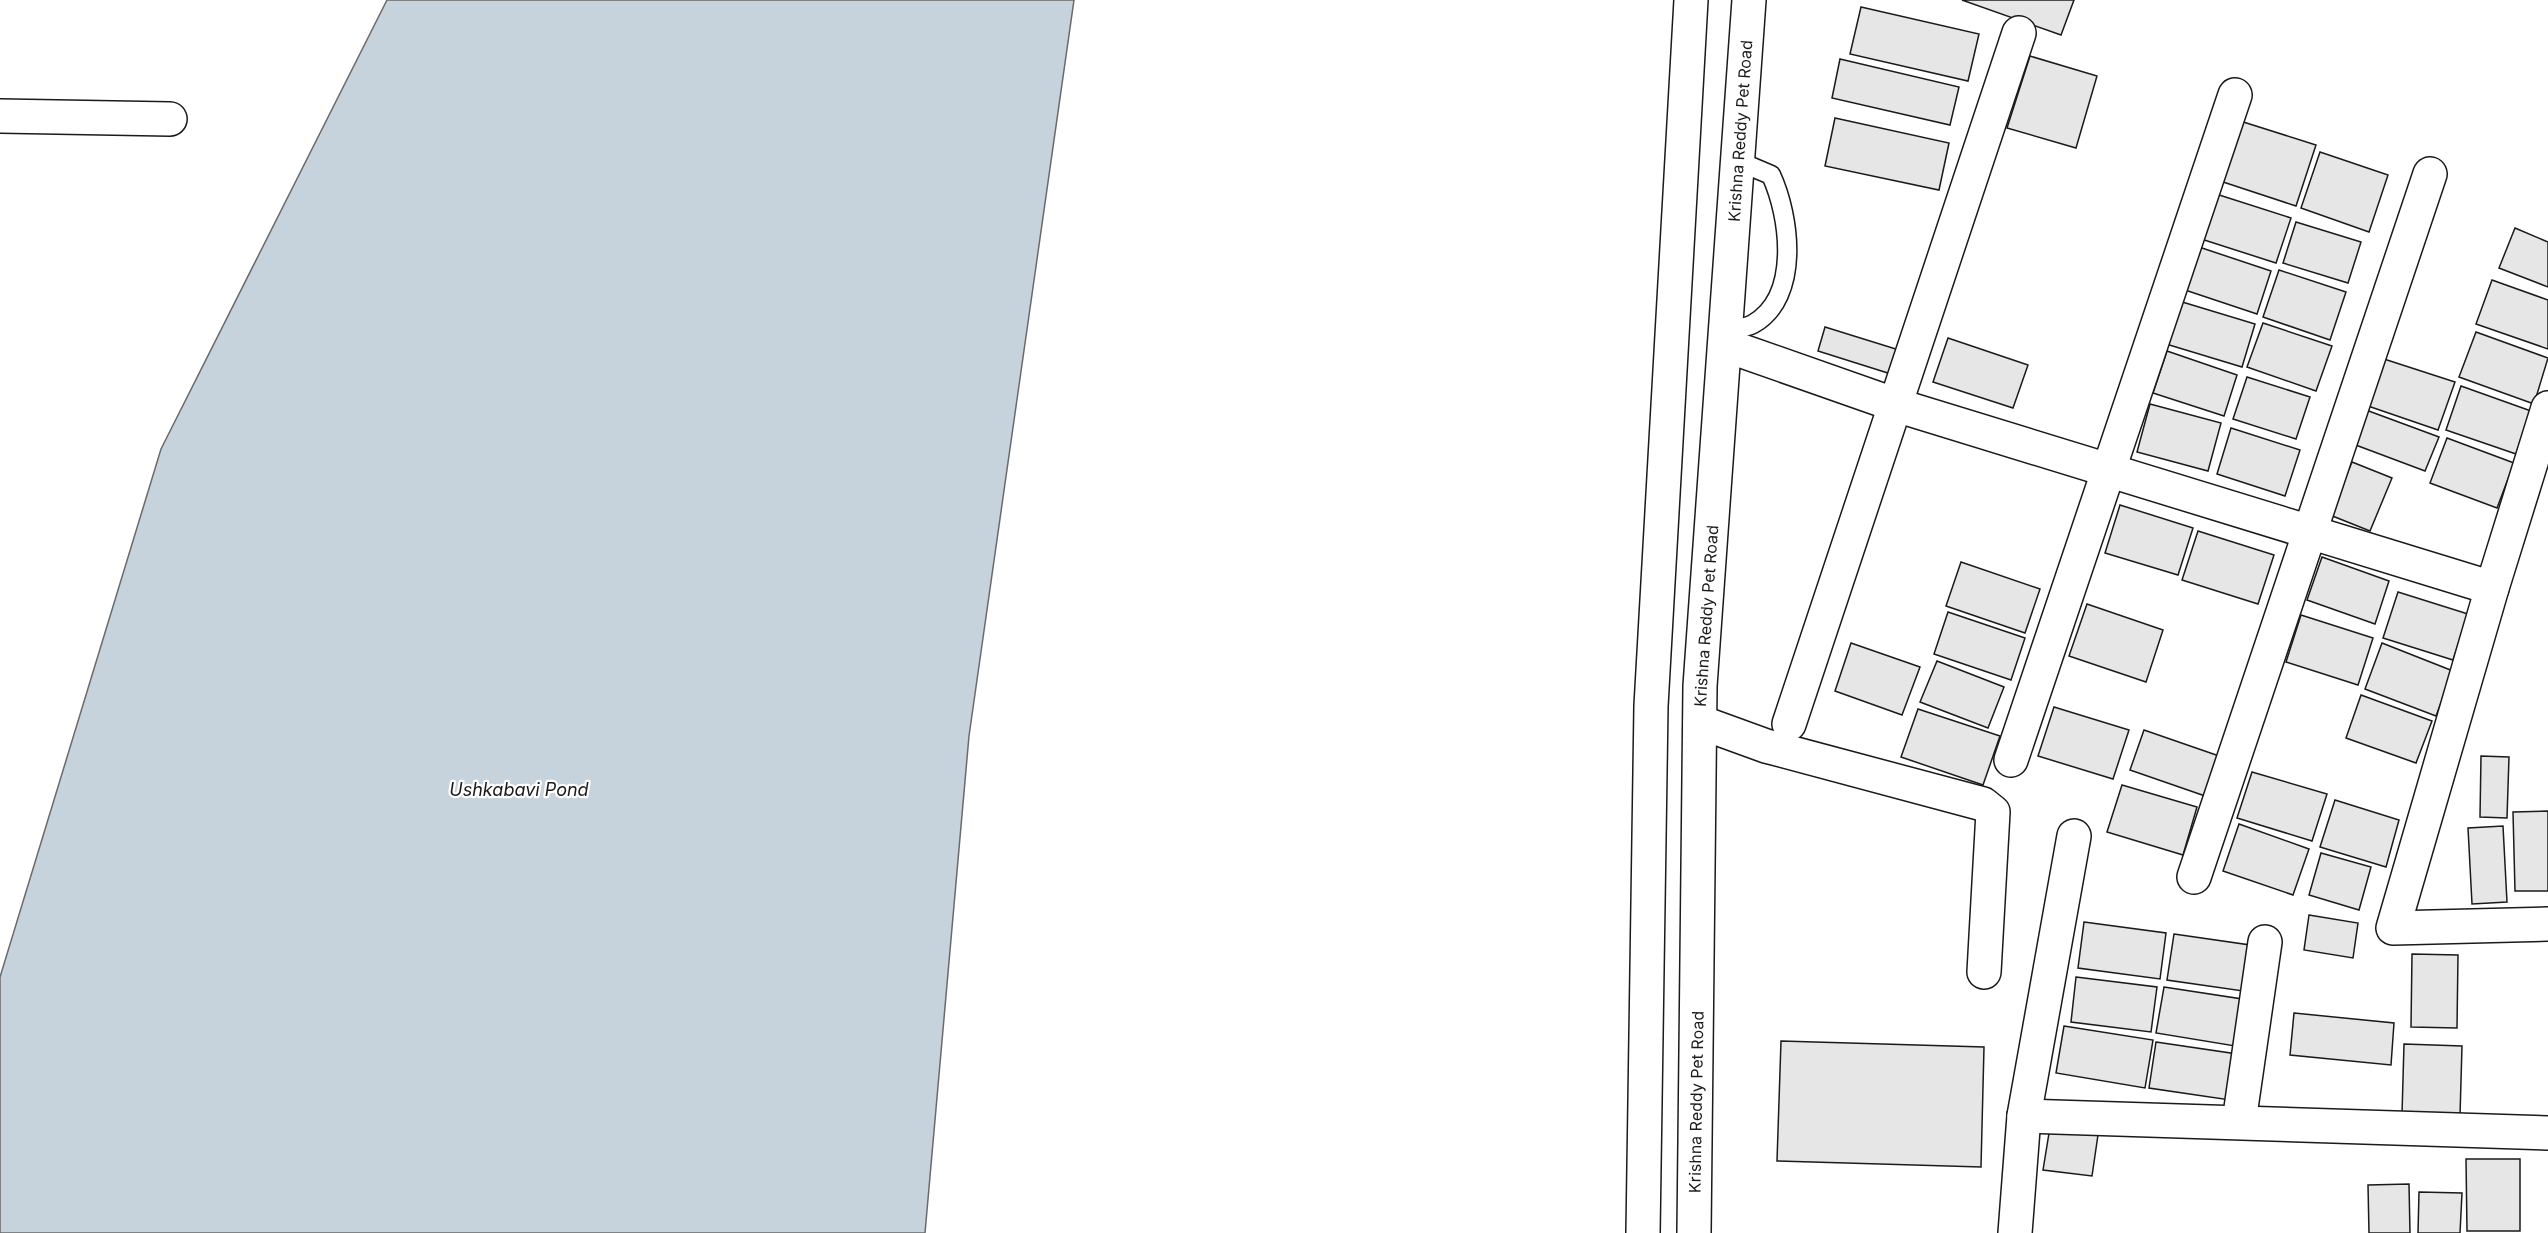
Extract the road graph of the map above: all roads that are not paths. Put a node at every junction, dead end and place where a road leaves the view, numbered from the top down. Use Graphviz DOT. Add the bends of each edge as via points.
graph roads {
  1 [pos="1691,0"];
  2 [pos="1749,0"];
  3 [pos="2019,33"];
  4 [pos="2235,95"];
  5 [pos="0,116"];
  6 [pos="170,119"];
  7 [pos="1738,161"];
  8 [pos="2430,174"];
  9 [pos="1725,338"];
  10 [pos="1896,405"];
  11 [pos="2548,408"];
  12 [pos="2109,471"];
  13 [pos="2311,533"];
  14 [pos="2492,588"];
  15 [pos="1700,722"];
  16 [pos="1789,724"];
  17 [pos="2011,760"];
  18 [pos="2074,836"];
  19 [pos="2194,877"];
  20 [pos="2548,924"];
  21 [pos="2265,942"];
  22 [pos="1984,972"];
  23 [pos="2024,1116"];
  24 [pos="2239,1122"];
  25 [pos="2548,1132"];
  26 [pos="1643,1233"];
  27 [pos="1695,1233"];
  28 [pos="2015,1233"];
  1 -- 26 [label="street" via="1651,706"];
  2 -- 7 [label="street, Krishna Reddy Pet Road"];
  3 -- 10 [label="street"];
  4 -- 12 [label="street"];
  5 -- 6 [label="street"];
  7 -- 9 [label="street, Krishna Reddy Pet Road"];
  7 -- 9 [label="lane" via="1771,175 1781,196 1786,279 1767,312"];
  8 -- 13 [label="street"];
  9 -- 10 [label="street"];
  9 -- 15 [label="street, Krishna Reddy Pet Road"];
  10 -- 12 [label="street"];
  10 -- 16 [label="street"];
  11 -- 14 [label="street"];
  12 -- 13 [label="street"];
  12 -- 17 [label="street"];
  13 -- 14 [label="street"];
  13 -- 19 [label="street"];
  14 -- 20 [label="street" via="2393,928"];
  15 -- 22 [label="street" via="1766,746 1983,804 1993,812"];
  15 -- 27 [label="street, Krishna Reddy Pet Road"];
  18 -- 23 [label="street"];
  21 -- 24 [label="street"];
  23 -- 24 [label="street"];
  23 -- 28 [label="street"];
  24 -- 25 [label="street"];
}
